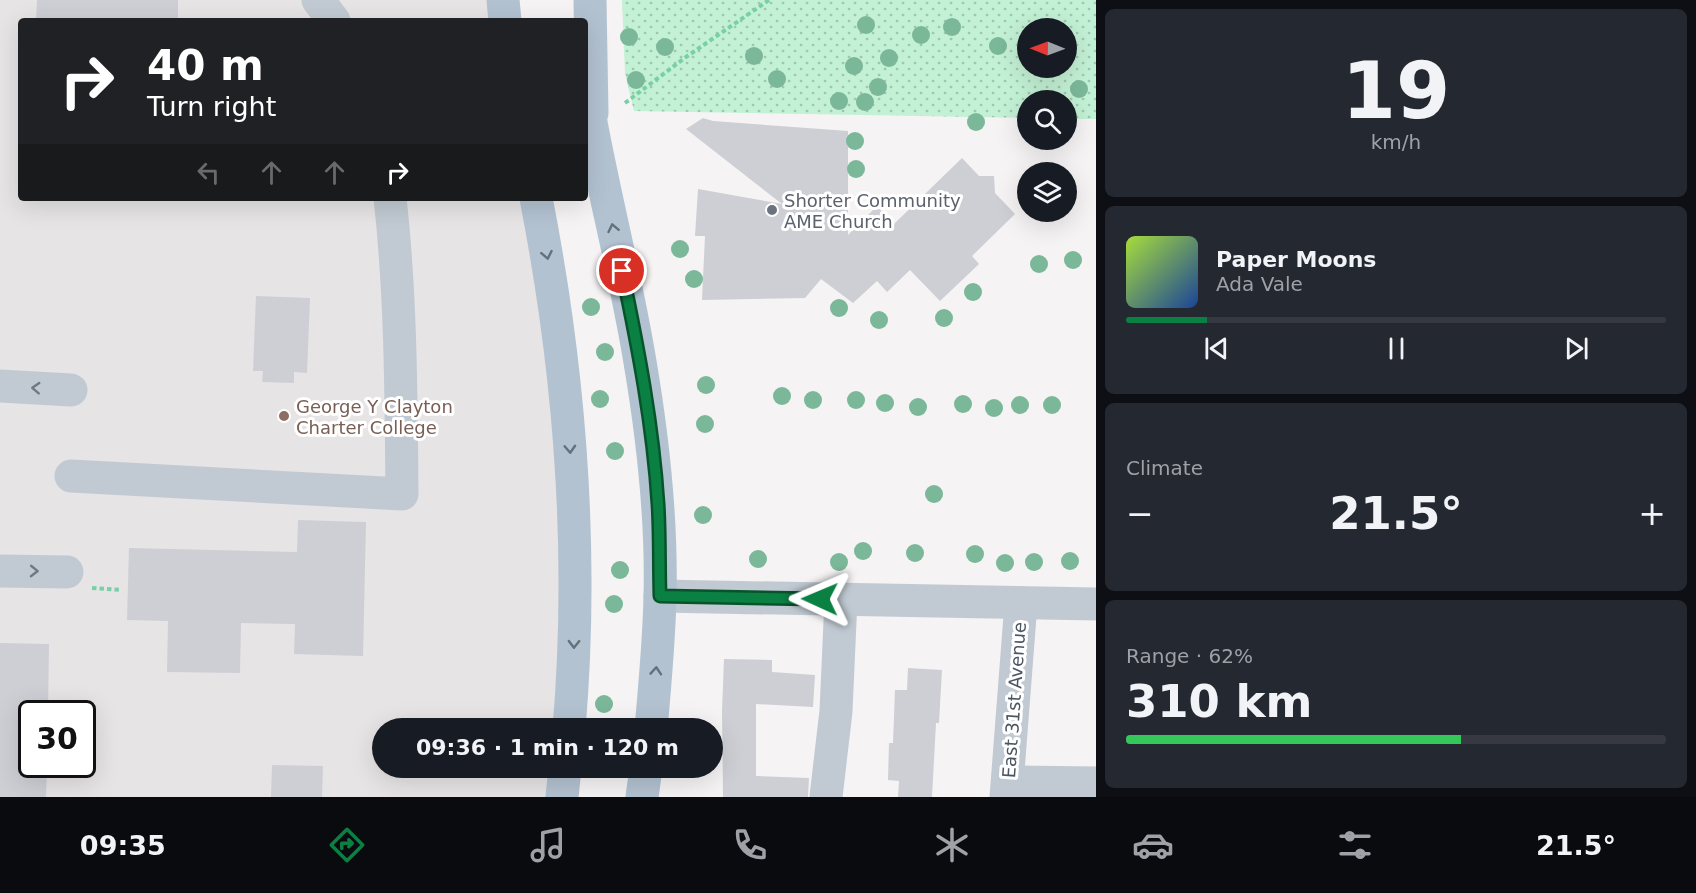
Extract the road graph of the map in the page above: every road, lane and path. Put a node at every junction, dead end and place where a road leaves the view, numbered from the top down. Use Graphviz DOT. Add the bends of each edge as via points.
graph roads {
  1 [pos="318,0"];
  2 [pos="502,0"];
  3 [pos="570,0"];
  4 [pos="590,0"];
  5 [pos="769,0"];
  6 [pos="332,18"];
  7 [pos="505,18"];
  8 [pos="573,18"];
  9 [pos="625,103"];
  10 [pos="588,107"];
  11 [pos="593,136"];
  12 [pos="390,201"];
  13 [pos="536,201"];
  14 [pos="0,386"];
  15 [pos="71,390"];
  16 [pos="70,476"];
  17 [pos="0,571"];
  18 [pos="67,572"];
  19 [pos="660,596"];
  20 [pos="841,599"];
  21 [pos="1021,603"];
  22 [pos="1096,604"];
  23 [pos="570,718"];
  24 [pos="652,718"];
  25 [pos="564,778"];
  26 [pos="645,778"];
  27 [pos="1096,783"];
  28 [pos="1007,789"];
  29 [pos="562,797"];
  30 [pos="642,797"];
  31 [pos="826,797"];
  1 -- 6 [label="street"];
  2 -- 7 [label="main road"];
  3 -- 8 [label="main road"];
  4 -- 11 [label="main road"];
  5 -- 9 [label="path"];
  10 -- 11 [label="main road"];
  19 -- 11 [label="main road, one-way" via="658,504 640,361"];
  12 -- 16 [label="street" via="397,261 402,494"];
  13 -- 23 [label="main road, one-way" via="558,332 569,434 574,602"];
  15 -- 14 [label="street, one-way"];
  17 -- 18 [label="street, one-way"];
  19 -- 20 [label="street"];
  24 -- 19 [label="main road, one-way"];
  20 -- 21 [label="street"];
  20 -- 31 [label="street" via="836,711"];
  21 -- 22 [label="street"];
  21 -- 28 [label="street, East 31st Avenue"];
  25 -- 29 [label="main road"];
  26 -- 30 [label="main road"];
  27 -- 28 [label="street"];
}
